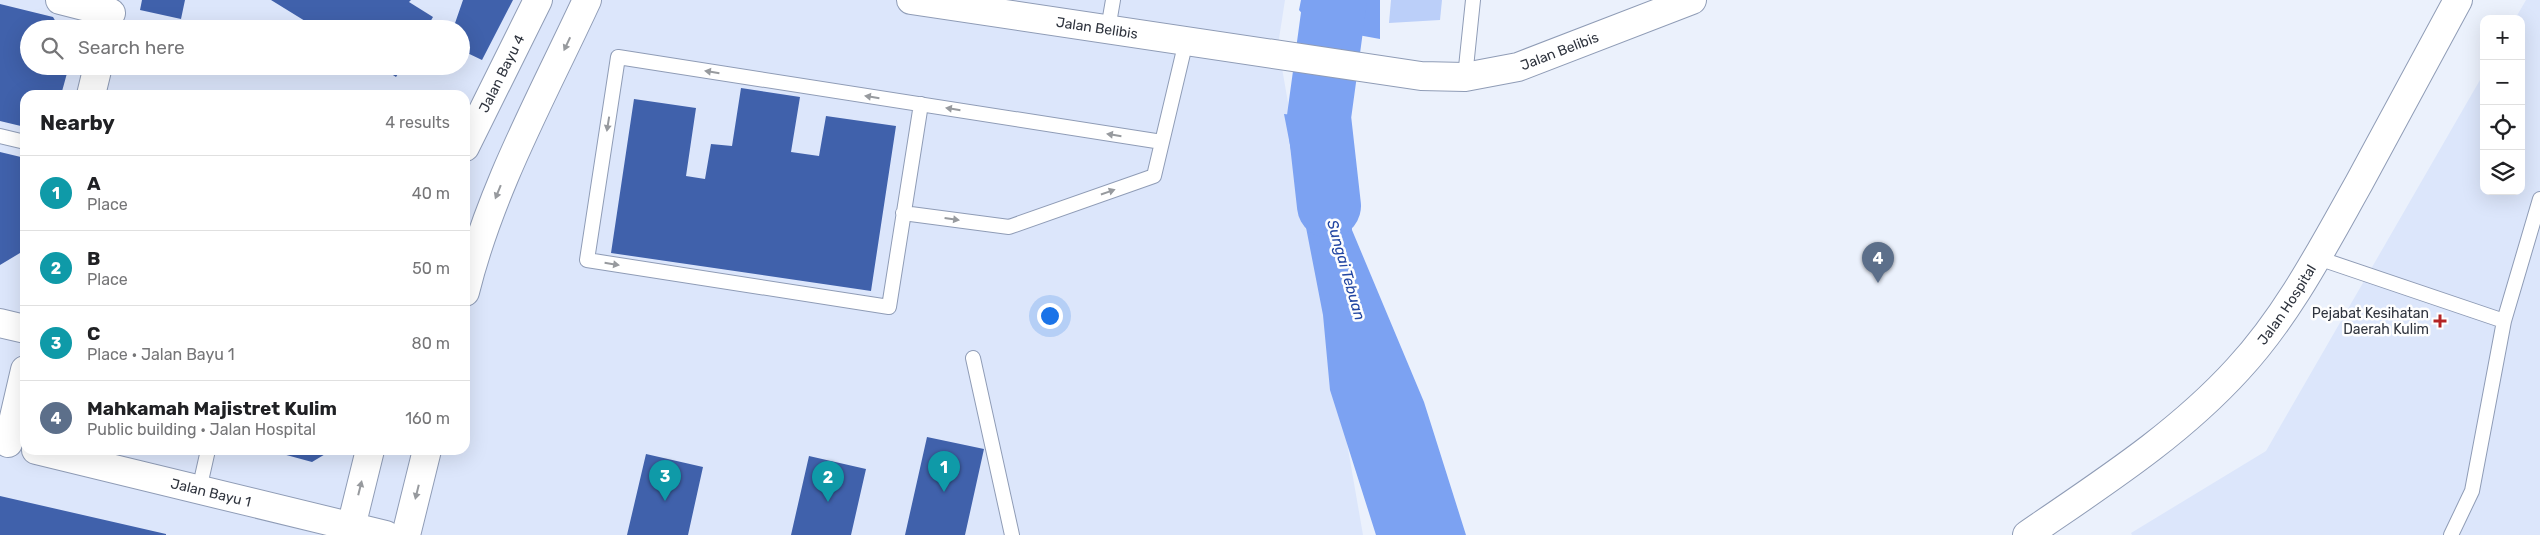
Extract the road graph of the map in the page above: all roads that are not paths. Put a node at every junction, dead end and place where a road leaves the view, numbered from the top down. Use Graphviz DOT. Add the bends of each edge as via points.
graph roads {
  1 [pos="60,0"];
  2 [pos="538,0"];
  3 [pos="587,0"];
  4 [pos="911,0"];
  5 [pos="1113,0"];
  6 [pos="1474,0"];
  7 [pos="1692,0"];
  8 [pos="2458,0"];
  9 [pos="111,14"];
  10 [pos="1108,29"];
  11 [pos="1186,41"];
  12 [pos="96,75"];
  13 [pos="1465,77"];
  14 [pos="92,90"];
  15 [pos="921,104"];
  16 [pos="0,136"];
  17 [pos="470,137"];
  18 [pos="20,141"];
  19 [pos="1162,142"];
  20 [pos="2540,199"];
  21 [pos="903,213"];
  22 [pos="2318,258"];
  23 [pos="470,270"];
  24 [pos="2504,321"];
  25 [pos="0,323"];
  26 [pos="20,328"];
  27 [pos="972,358"];
  28 [pos="20,396"];
  29 [pos="11,444"];
  30 [pos="56,455"];
  31 [pos="207,455"];
  32 [pos="369,455"];
  33 [pos="426,455"];
  34 [pos="199,490"];
  35 [pos="351,527"];
  36 [pos="386,535"];
  37 [pos="406,535"];
  38 [pos="1012,535"];
  39 [pos="2027,535"];
  40 [pos="2451,535"];
  1 -- 9 [label="street"];
  2 -- 17 [label="street, Jalan Bayu 4"];
  3 -- 23 [label="street, one-way" via="498,192"];
  4 -- 10 [label="street, Jalan Belibis"];
  5 -- 10 [label="lane"];
  6 -- 13 [label="lane"];
  7 -- 13 [label="street, Jalan Belibis" via="1518,67"];
  8 -- 22 [label="street, Jalan Hospital"];
  10 -- 11 [label="street, Jalan Belibis"];
  11 -- 13 [label="street, Jalan Belibis" via="1421,76"];
  11 -- 19 [label="lane"];
  12 -- 14 [label="street"];
  19 -- 15 [label="lane, one-way"];
  15 -- 21 [label="lane"];
  15 -- 21 [label="lane, one-way" via="618,58 587,260 888,308"];
  16 -- 18 [label="lane"];
  21 -- 19 [label="lane, one-way" via="1009,227 1154,176"];
  20 -- 24 [label="lane"];
  22 -- 24 [label="lane"];
  22 -- 39 [label="street, Jalan Hospital" via="2269,331 2238,369 2191,415 2145,454"];
  24 -- 40 [label="lane" via="2472,492"];
  25 -- 26 [label="street"];
  27 -- 38 [label="lane"];
  28 -- 29 [label="street"];
  30 -- 34 [label="street, Jalan Bayu 1"];
  31 -- 34 [label="lane"];
  35 -- 32 [label="street, one-way"];
  33 -- 37 [label="street, one-way"];
  34 -- 35 [label="street, Jalan Bayu 1"];
  35 -- 36 [label="street, Jalan Bayu 1"];
}
